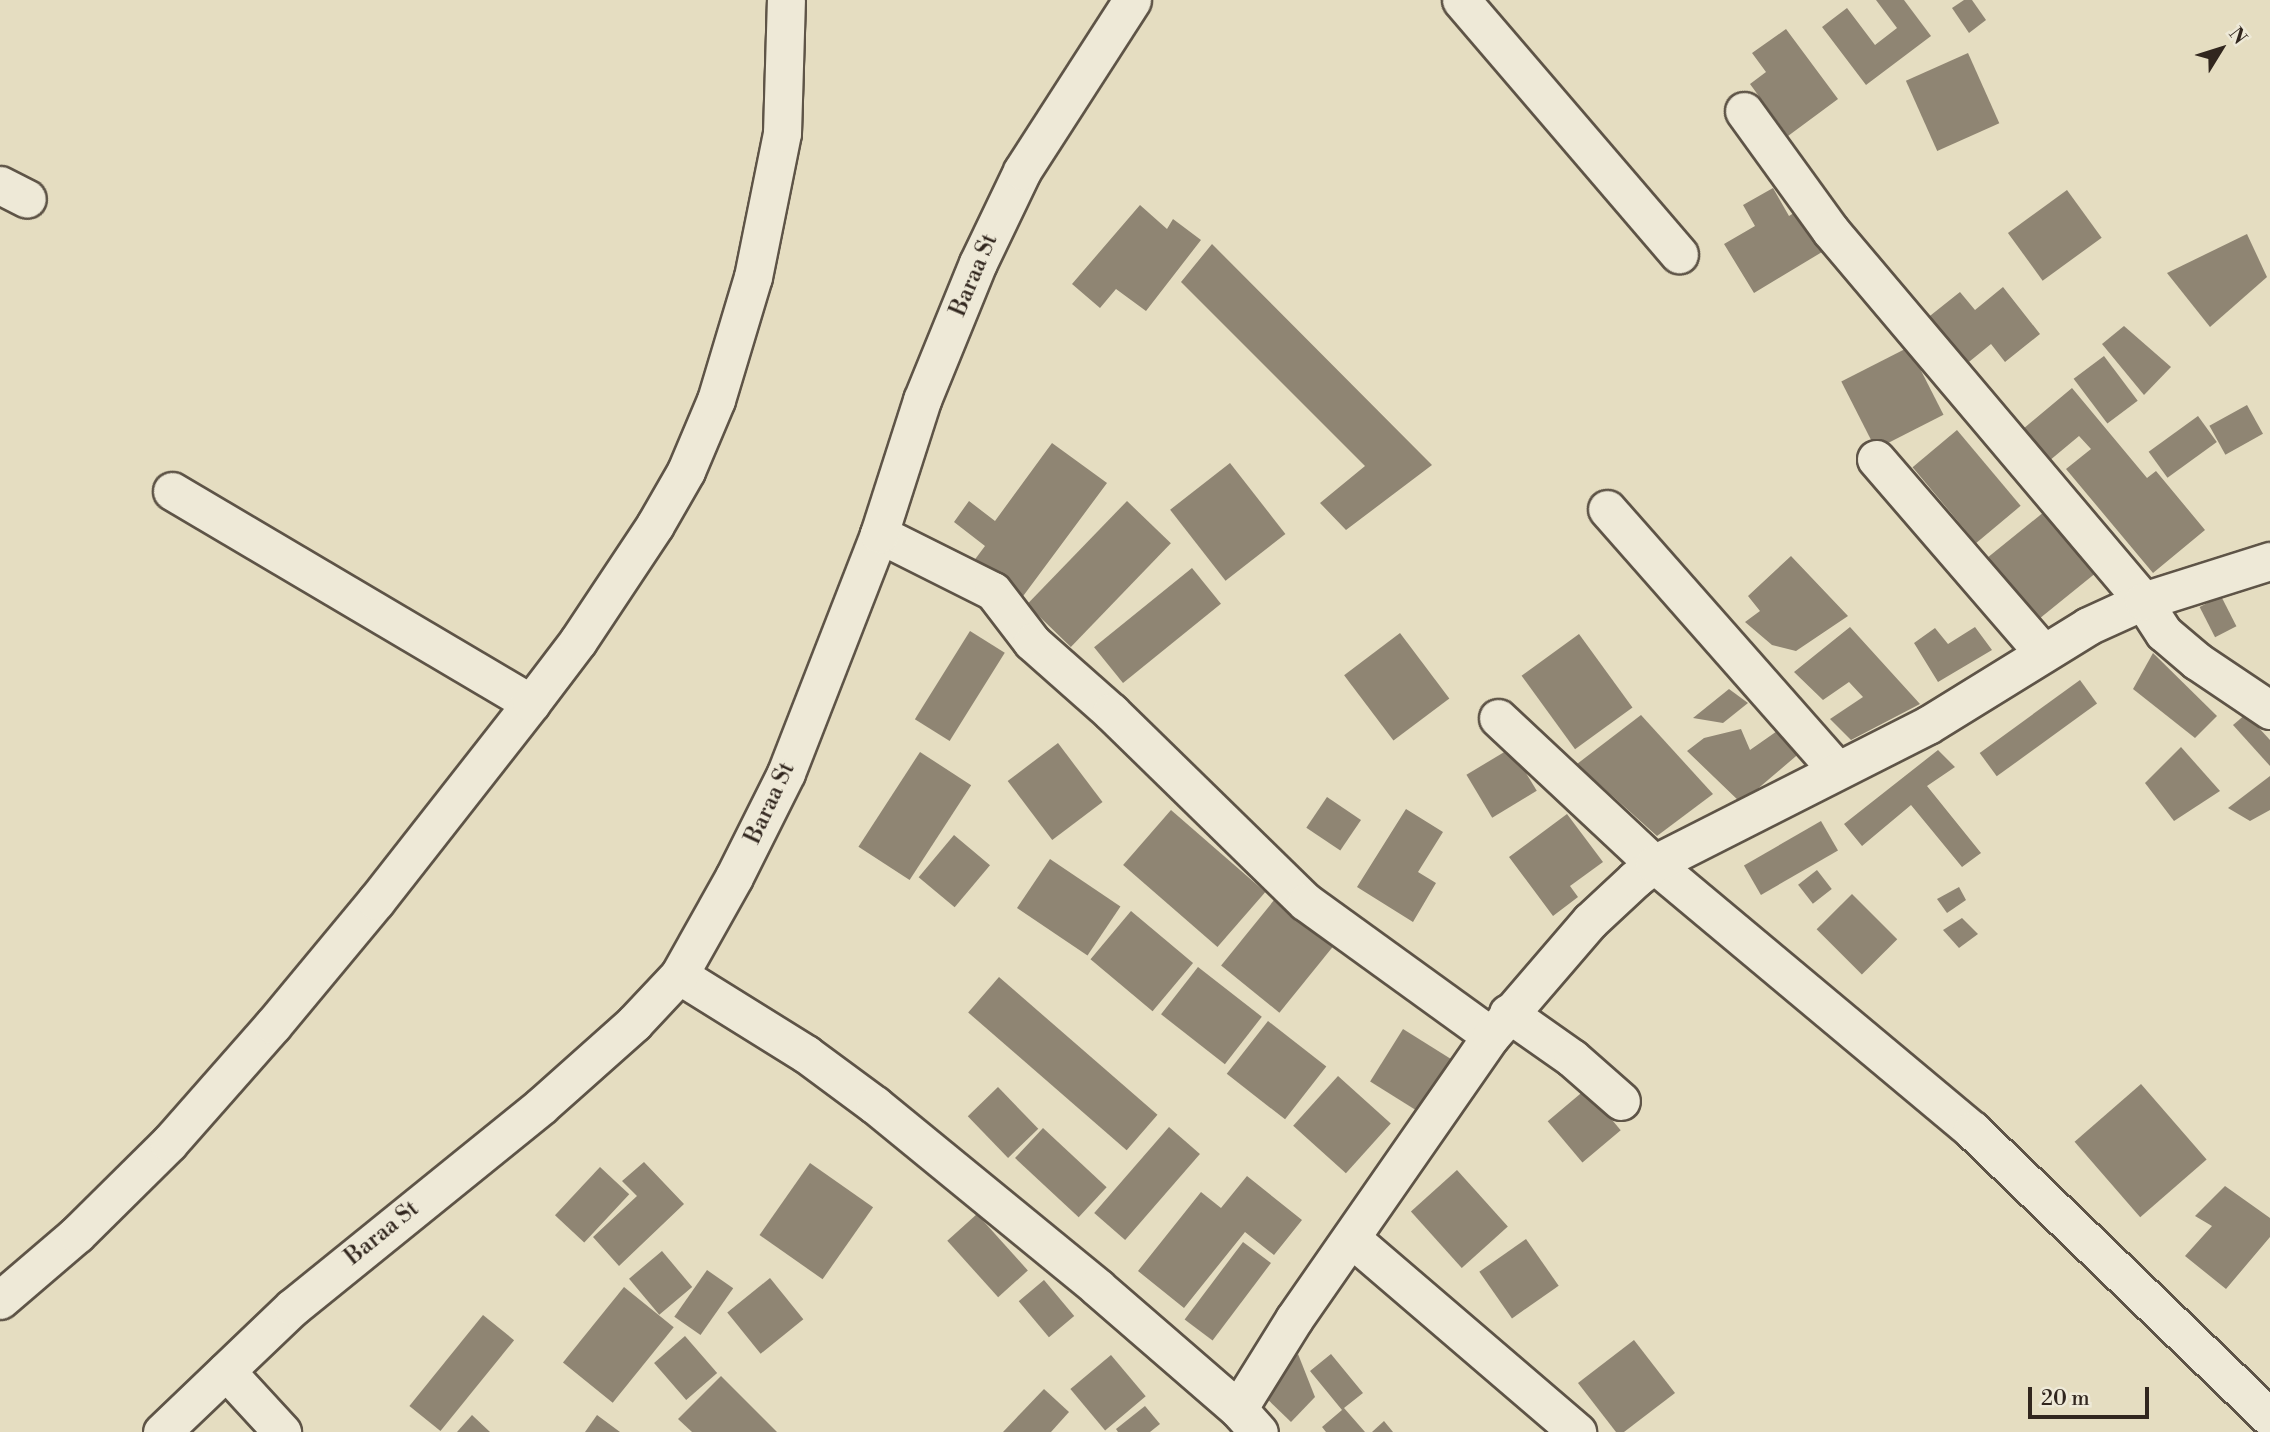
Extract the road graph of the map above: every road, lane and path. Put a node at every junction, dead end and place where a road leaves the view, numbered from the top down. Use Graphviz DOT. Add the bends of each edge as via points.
graph roads {
  1 [pos="786,0"];
  2 [pos="1132,0"];
  3 [pos="1461,0"];
  4 [pos="1744,111"];
  5 [pos="1679,254"];
  6 [pos="1876,459"];
  7 [pos="172,491"];
  8 [pos="1607,509"];
  9 [pos="879,534"];
  10 [pos="2270,561"];
  11 [pos="2143,601"];
  12 [pos="2042,651"];
  13 [pos="531,703"];
  14 [pos="2270,710"];
  15 [pos="1498,718"];
  16 [pos="1836,769"];
  17 [pos="1654,864"];
  18 [pos="679,975"];
  19 [pos="1499,1025"];
  20 [pos="1621,1101"];
  21 [pos="1351,1238"];
  22 [pos="0,1300"];
  23 [pos="226,1371"];
  24 [pos="2270,1418"];
  25 [pos="1249,1421"];
  26 [pos="162,1432"];
  27 [pos="282,1432"];
  28 [pos="1577,1432"];
  1 -- 13 [label="street" via="782,133 753,276 716,400 686,471 655,525"];
  2 -- 9 [label="street, Baraa St" via="1022,171 978,263 922,400"];
  3 -- 5 [label="street"];
  4 -- 11 [label="street" via="1830,230"];
  6 -- 12 [label="street"];
  7 -- 13 [label="street"];
  8 -- 16 [label="street"];
  9 -- 18 [label="street, Baraa St" via="786,773"];
  9 -- 19 [label="street" via="992,591 1032,642 1111,712 1306,902"];
  10 -- 11 [label="street"];
  11 -- 12 [label="street"];
  11 -- 14 [label="street" via="2178,648"];
  12 -- 16 [label="street" via="1928,725"];
  13 -- 22 [label="street" via="376,901 169,1143 77,1234"];
  15 -- 17 [label="street"];
  16 -- 17 [label="street"];
  17 -- 19 [label="street" via="1590,921"];
  17 -- 24 [label="street" via="1972,1130"];
  18 -- 23 [label="street, Baraa St" via="634,1023 541,1106 363,1248"];
  18 -- 25 [label="street" via="806,1054 875,1105 1097,1287"];
  19 -- 20 [label="street" via="1572,1058"];
  19 -- 21 [label="street"];
  21 -- 25 [label="street" via="1294,1319"];
  21 -- 28 [label="street"];
  23 -- 26 [label="street, Baraa St"];
  23 -- 27 [label="street"];
}
